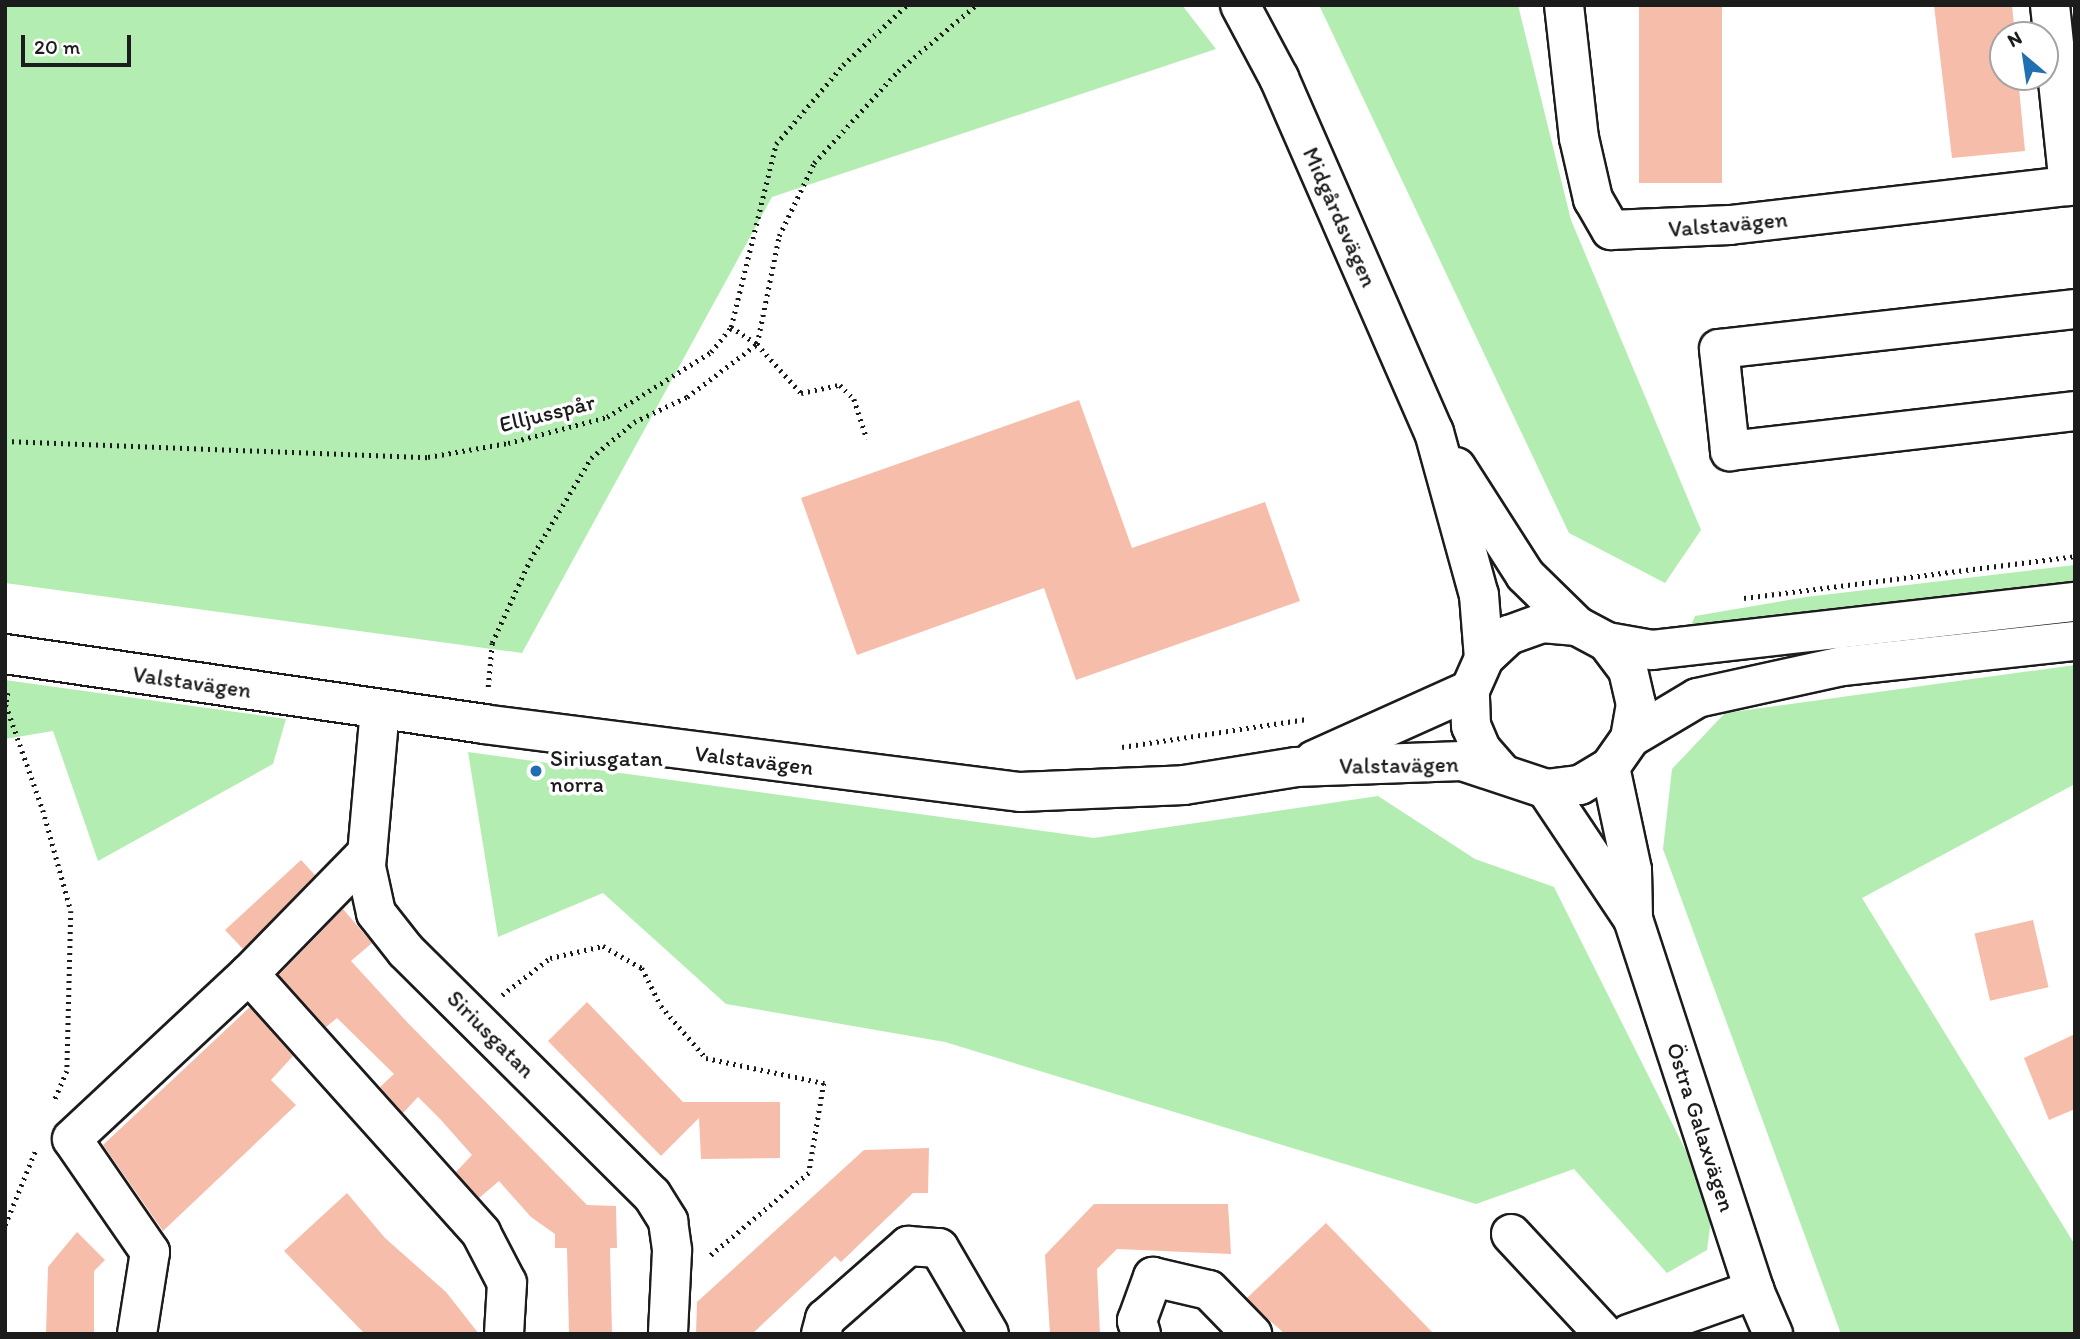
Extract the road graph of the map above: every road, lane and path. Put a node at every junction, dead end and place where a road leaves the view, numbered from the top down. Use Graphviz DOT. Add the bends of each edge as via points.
graph roads {
  1 [pos="907,5"];
  2 [pos="976,5"];
  3 [pos="1240,5"];
  4 [pos="1564,5"];
  5 [pos="2050,5"];
  6 [pos="2072,185"];
  7 [pos="2075,309"];
  8 [pos="731,327"];
  9 [pos="757,344"];
  10 [pos="2075,411"];
  11 [pos="1434,432"];
  12 [pos="867,439"];
  13 [pos="5,441"];
  14 [pos="2075,602"];
  15 [pos="1592,634"];
  16 [pos="2075,640"];
  17 [pos="10,655"];
  18 [pos="1477,674"];
  19 [pos="488,692"];
  20 [pos="380,709"];
  21 [pos="1294,723"];
  22 [pos="1115,747"];
  23 [pos="1620,753"];
  24 [pos="1296,768"];
  25 [pos="1500,772"];
  26 [pos="1546,789"];
  27 [pos="367,853"];
  28 [pos="1633,919"];
  29 [pos="249,974"];
  30 [pos="474,1017"];
  31 [pos="51,1109"];
  32 [pos="41,1135"];
  33 [pos="5,1225"];
  34 [pos="1511,1234"];
  35 [pos="670,1290"];
  36 [pos="1754,1290"];
  37 [pos="137,1334"];
  38 [pos="503,1334"];
  39 [pos="668,1334"];
  40 [pos="821,1334"];
  41 [pos="989,1334"];
  42 [pos="1141,1334"];
  43 [pos="1252,1334"];
  44 [pos="1604,1334"];
  45 [pos="1629,1334"];
  46 [pos="1773,1334"];
  1 -- 8 [label="path, Elljusspår" via="844,65 776,144"];
  2 -- 9 [label="path" via="898,71 814,163 779,236"];
  3 -- 11 [label="street, Midgårdsvägen" via="1279,78"];
  4 -- 6 [label="street, Valstavägen" via="1579,138 1593,199 1611,230 1730,225"];
  5 -- 6 [label="street"];
  7 -- 10 [label="street" via="1719,349 1730,451"];
  8 -- 9 [label="path"];
  8 -- 13 [label="path, Elljusspår" via="711,352 607,417 508,443 428,457"];
  9 -- 12 [label="path" via="801,393 840,385 854,399"];
  9 -- 19 [label="path" via="687,397 634,422 591,458 530,560 492,643"];
  11 -- 15 [label="street, Midgårdsvägen" via="1525,575"];
  11 -- 18 [label="street, Midgårdsvägen" via="1479,595"];
  14 -- 15 [label="street, Valstavägen" via="1653,650"];
  15 -- 18 [label="street, Valstavägen" via="1542,623 1509,635"];
  15 -- 23 [label="street" via="1628,670 1634,693 1636,704"];
  16 -- 23 [label="street, Valstavägen" via="1843,666 1697,698"];
  17 -- 20 [label="street, Valstavägen"];
  17 -- 31 [label="path" via="6,705 43,810 71,911 67,1071"];
  18 -- 24 [label="street, Valstavägen"];
  18 -- 25 [label="street, Valstavägen" via="1471,726 1481,749"];
  20 -- 24 [label="street, Valstavägen" via="1020,792 1184,785"];
  20 -- 27 [label="street, Siriusgatan"];
  21 -- 22 [label="path"];
  23 -- 26 [label="street, Valstavägen" via="1580,785"];
  23 -- 28 [label="street, Östra Galaxvägen"];
  24 -- 25 [label="street, Valstavägen" via="1462,761"];
  25 -- 26 [label="street, Valstavägen" via="1522,785"];
  26 -- 28 [label="street, Östra Galaxvägen"];
  27 -- 29 [label="street"];
  27 -- 30 [label="street, Siriusgatan" via="376,913 406,950"];
  28 -- 36 [label="street, Östra Galaxvägen"];
  29 -- 37 [label="street" via="72,1139 149,1252"];
  29 -- 38 [label="street" via="481,1233 507,1283"];
  30 -- 35 [label="street, Siriusgatan" via="652,1195 668,1221"];
  30 -- 35 [label="path" via="550,958 603,946 642,968 661,1006 706,1058 824,1083 809,1173"];
  32 -- 33 [label="path"];
  34 -- 44 [label="street"];
  35 -- 39 [label="street, Siriusgatan"];
  36 -- 45 [label="street"];
  36 -- 46 [label="street, Östra Galaxvägen"];
  40 -- 41 [label="street" via="825,1319 908,1246 939,1248"];
  42 -- 43 [label="street" via="1137,1321 1153,1278 1209,1290"];
}
